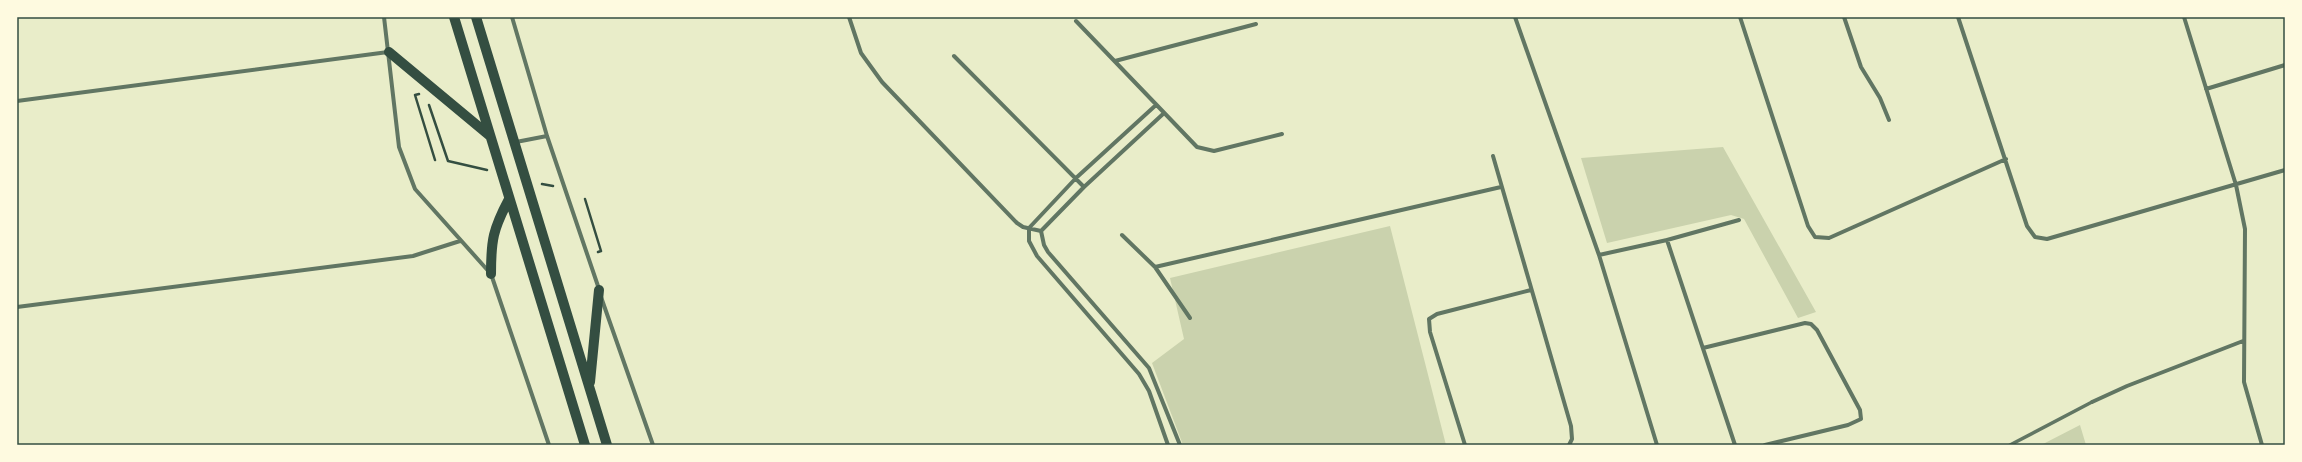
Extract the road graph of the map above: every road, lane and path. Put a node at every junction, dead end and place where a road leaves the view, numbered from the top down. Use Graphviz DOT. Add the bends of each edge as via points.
graph roads {
  1 [pos="384,17"];
  2 [pos="454,17"];
  3 [pos="476,17"];
  4 [pos="518,17"];
  5 [pos="849,17"];
  6 [pos="1515,17"];
  7 [pos="1740,17"];
  8 [pos="1844,17"];
  9 [pos="1958,17"];
  10 [pos="2184,17"];
  11 [pos="512,18"];
  12 [pos="1076,21"];
  13 [pos="1256,24"];
  14 [pos="389,52"];
  15 [pos="954,56"];
  16 [pos="1115,61"];
  17 [pos="2285,65"];
  18 [pos="2206,89"];
  19 [pos="17,100"];
  20 [pos="1156,105"];
  21 [pos="1164,114"];
  22 [pos="1889,120"];
  23 [pos="1282,134"];
  24 [pos="490,136"];
  25 [pos="547,136"];
  26 [pos="515,142"];
  27 [pos="1493,156"];
  28 [pos="2006,158"];
  29 [pos="2285,170"];
  30 [pos="1076,178"];
  31 [pos="2236,185"];
  32 [pos="1084,187"];
  33 [pos="1501,187"];
  34 [pos="509,199"];
  35 [pos="1739,220"];
  36 [pos="1029,228"];
  37 [pos="1041,231"];
  38 [pos="1122,235"];
  39 [pos="1668,240"];
  40 [pos="460,241"];
  41 [pos="1599,255"];
  42 [pos="1155,267"];
  43 [pos="491,274"];
  44 [pos="599,290"];
  45 [pos="1532,290"];
  46 [pos="17,307"];
  47 [pos="1190,318"];
  48 [pos="2243,341"];
  49 [pos="1703,348"];
  50 [pos="589,388"];
  51 [pos="2092,402"];
  52 [pos="549,445"];
  53 [pos="585,445"];
  54 [pos="607,445"];
  55 [pos="653,445"];
  56 [pos="1168,445"];
  57 [pos="1180,445"];
  58 [pos="1465,445"];
  59 [pos="1570,445"];
  60 [pos="1657,445"];
  61 [pos="1735,445"];
  62 [pos="1765,445"];
  63 [pos="2010,445"];
  64 [pos="2262,445"];
  1 -- 14 [label="street"];
  2 -- 24 [label="main road"];
  3 -- 26 [label="main road"];
  4 -- 11 [label="street"];
  5 -- 36 [label="street" via="861,53 882,82 1017,223"];
  6 -- 41 [label="street"];
  7 -- 28 [label="street" via="1808,226 1816,237 1829,238"];
  8 -- 22 [label="street" via="1861,67 1880,98"];
  9 -- 28 [label="street"];
  10 -- 18 [label="street"];
  11 -- 25 [label="street"];
  12 -- 16 [label="street"];
  13 -- 16 [label="street"];
  14 -- 19 [label="street"];
  14 -- 24 [label="main road"];
  14 -- 40 [label="street" via="399,147 414,189"];
  15 -- 30 [label="street"];
  16 -- 20 [label="street"];
  17 -- 18 [label="street"];
  18 -- 31 [label="street"];
  20 -- 21 [label="street"];
  20 -- 30 [label="street"];
  21 -- 23 [label="street" via="1191,142 1205,150 1214,151"];
  21 -- 32 [label="street"];
  24 -- 34 [label="main road"];
  25 -- 26 [label="street"];
  25 -- 44 [label="street"];
  26 -- 50 [label="main road"];
  27 -- 33 [label="street"];
  28 -- 31 [label="street" via="2027,226 2035,237 2047,239"];
  29 -- 31 [label="street"];
  30 -- 32 [label="street"];
  30 -- 36 [label="street"];
  31 -- 48 [label="street" via="2245,229"];
  32 -- 37 [label="street"];
  33 -- 42 [label="street"];
  33 -- 45 [label="street"];
  34 -- 43 [label="main road" via="495,225 491,249"];
  34 -- 53 [label="main road"];
  35 -- 39 [label="street"];
  36 -- 37 [label="street"];
  36 -- 56 [label="street" via="1029,241 1037,256 1140,374 1149,391"];
  37 -- 57 [label="street" via="1048,252 1149,368"];
  38 -- 42 [label="street"];
  39 -- 41 [label="street"];
  39 -- 49 [label="street"];
  40 -- 43 [label="street"];
  40 -- 46 [label="street" via="414,256"];
  41 -- 60 [label="street"];
  42 -- 47 [label="street"];
  43 -- 52 [label="street"];
  44 -- 50 [label="main road"];
  44 -- 55 [label="street"];
  45 -- 58 [label="street" via="1437,314 1429,319 1430,332"];
  45 -- 59 [label="street" via="1571,426"];
  48 -- 51 [label="street"];
  48 -- 64 [label="street" via="2244,382"];
  49 -- 61 [label="street"];
  49 -- 62 [label="street" via="1805,323 1811,324 1817,330 1860,410 1861,419 1848,425"];
  50 -- 54 [label="main road"];
  51 -- 63 [label="street"];
}
